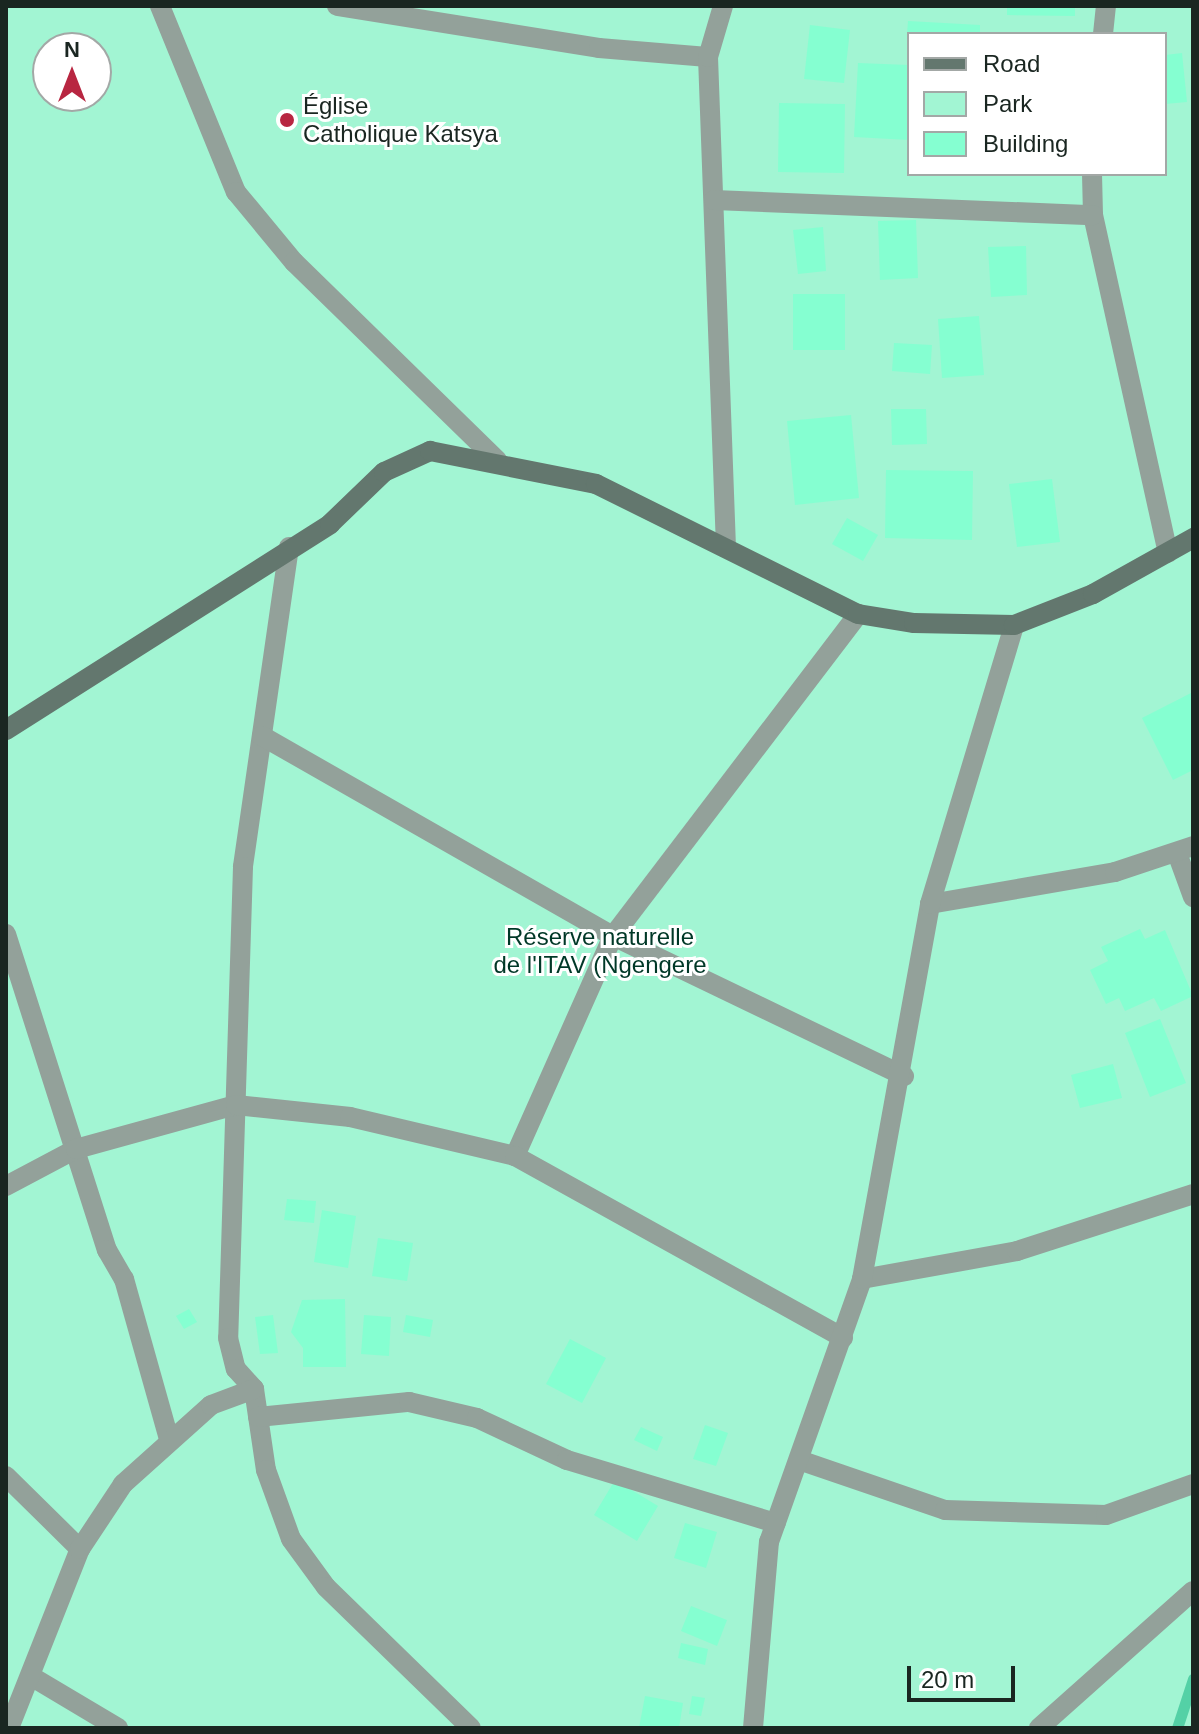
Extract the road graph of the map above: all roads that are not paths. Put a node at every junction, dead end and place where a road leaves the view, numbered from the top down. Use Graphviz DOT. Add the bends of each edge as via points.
graph roads {
  1 [pos="160,6"];
  2 [pos="337,6"];
  3 [pos="723,6"];
  4 [pos="1106,6"];
  5 [pos="1103,32"];
  6 [pos="708,57"];
  7 [pos="1092,176"];
  8 [pos="714,200"];
  9 [pos="1093,215"];
  10 [pos="497,460"];
  11 [pos="1193,538"];
  12 [pos="289,547"];
  13 [pos="726,548"];
  14 [pos="1168,553"];
  15 [pos="858,614"];
  16 [pos="1014,625"];
  17 [pos="6,730"];
  18 [pos="262,736"];
  19 [pos="1185,850"];
  20 [pos="1193,897"];
  21 [pos="930,904"];
  22 [pos="6,934"];
  23 [pos="613,936"];
  24 [pos="904,1076"];
  25 [pos="236,1105"];
  26 [pos="76,1149"];
  27 [pos="515,1156"];
  28 [pos="6,1186"];
  29 [pos="1193,1194"];
  30 [pos="862,1279"];
  31 [pos="843,1338"];
  32 [pos="254,1389"];
  33 [pos="258,1417"];
  34 [pos="169,1439"];
  35 [pos="799,1460"];
  36 [pos="6,1476"];
  37 [pos="1193,1484"];
  38 [pos="776,1523"];
  39 [pos="80,1549"];
  40 [pos="1193,1591"];
  41 [pos="34,1678"];
  42 [pos="9,1728"];
  43 [pos="118,1728"];
  44 [pos="471,1728"];
  45 [pos="753,1728"];
  46 [pos="1039,1728"];
  1 -- 10 [label="street" via="236,192 294,262"];
  2 -- 6 [label="street" via="599,48"];
  3 -- 6 [label="street"];
  4 -- 5 [label="street"];
  6 -- 8 [label="street"];
  7 -- 9 [label="street"];
  8 -- 9 [label="street"];
  8 -- 13 [label="street"];
  9 -- 14 [label="street"];
  10 -- 12 [label="street" via="430,451 384,472 330,524"];
  10 -- 13 [label="street" via="596,484"];
  11 -- 14 [label="street"];
  12 -- 17 [label="street"];
  12 -- 18 [label="street"];
  13 -- 15 [label="street"];
  14 -- 16 [label="street"];
  15 -- 16 [label="street"];
  15 -- 23 [label="street"];
  16 -- 21 [label="street"];
  18 -- 23 [label="street"];
  18 -- 25 [label="street" via="240,911"];
  19 -- 20 [label="street"];
  19 -- 21 [label="street" via="1017,894"];
  21 -- 24 [label="street"];
  22 -- 26 [label="street"];
  23 -- 24 [label="street"];
  23 -- 27 [label="street"];
  24 -- 30 [label="street"];
  25 -- 26 [label="street"];
  25 -- 27 [label="street" via="350,1117"];
  25 -- 32 [label="street" via="228,1338 236,1369"];
  26 -- 28 [label="street"];
  26 -- 34 [label="street" via="149,1357"];
  27 -- 31 [label="street"];
  29 -- 30 [label="street" via="1030,1247"];
  30 -- 31 [label="street"];
  31 -- 35 [label="street"];
  32 -- 33 [label="street"];
  32 -- 34 [label="street" via="211,1405"];
  33 -- 38 [label="street" via="409,1402 477,1418 567,1460"];
  33 -- 44 [label="street" via="266,1470 291,1539 326,1587"];
  34 -- 39 [label="street" via="123,1484"];
  35 -- 37 [label="street" via="945,1510 1106,1515"];
  35 -- 38 [label="street"];
  36 -- 39 [label="street"];
  38 -- 45 [label="street"];
  39 -- 41 [label="street"];
  40 -- 46 [label="street"];
  41 -- 42 [label="street"];
  41 -- 43 [label="street"];
}
